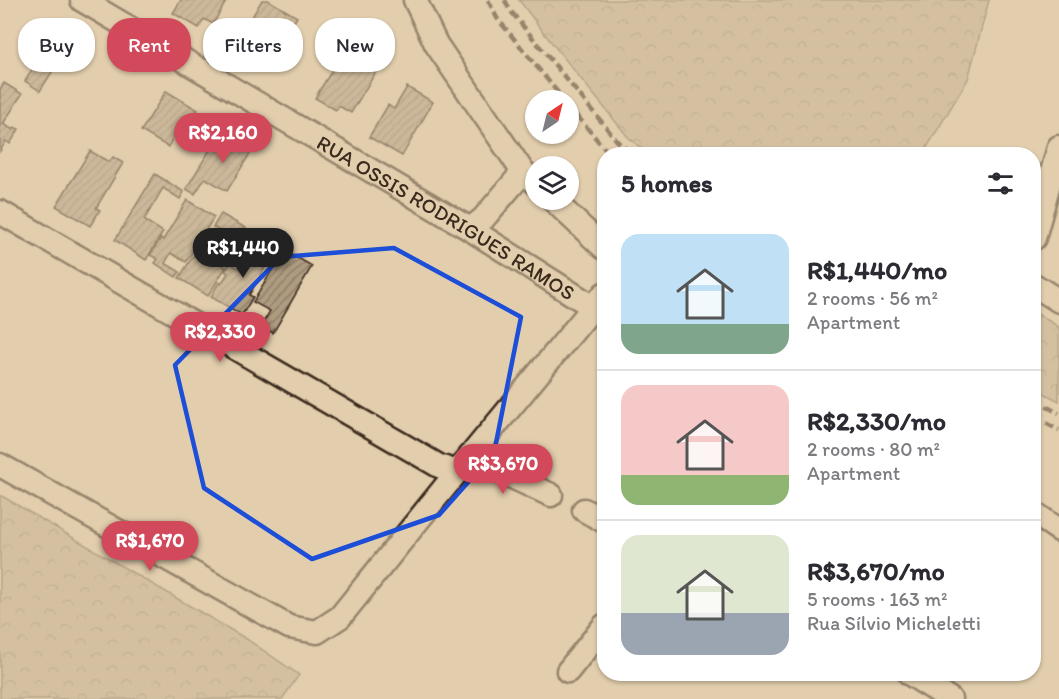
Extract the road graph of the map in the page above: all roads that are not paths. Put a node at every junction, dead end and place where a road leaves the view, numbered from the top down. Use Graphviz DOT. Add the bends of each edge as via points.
graph roads {
  1 [pos="82,0"];
  2 [pos="415,0"];
  3 [pos="1059,147"];
  4 [pos="525,171"];
  5 [pos="525,181"];
  6 [pos="564,210"];
  7 [pos="0,212"];
  8 [pos="1041,213"];
  9 [pos="470,229"];
  10 [pos="597,241"];
  11 [pos="1041,289"];
  12 [pos="597,299"];
  13 [pos="1059,301"];
  14 [pos="597,302"];
  15 [pos="0,465"];
  16 [pos="457,472"];
  17 [pos="551,495"];
  18 [pos="584,510"];
  19 [pos="597,517"];
  20 [pos="1041,518"];
  21 [pos="1059,530"];
  22 [pos="597,635"];
  23 [pos="568,671"];
  24 [pos="921,681"];
  25 [pos="950,699"];
  1 -- 9 [label="street, RUA OSSIS RODRIGUES RAMOS"];
  2 -- 4 [label="street" via="436,44"];
  3 -- 8 [label="street"];
  5 -- 9 [label="street"];
  6 -- 10 [label="street"];
  7 -- 16 [label="street" via="439,466"];
  9 -- 12 [label="street, RUA OSSIS RODRIGUES RAMOS"];
  11 -- 13 [label="street"];
  14 -- 16 [label="street"];
  15 -- 16 [label="street" via="289,627 317,632 340,617"];
  16 -- 17 [label="street" via="484,464"];
  18 -- 19 [label="street"];
  20 -- 21 [label="street"];
  22 -- 23 [label="street"];
  24 -- 25 [label="street"];
}
